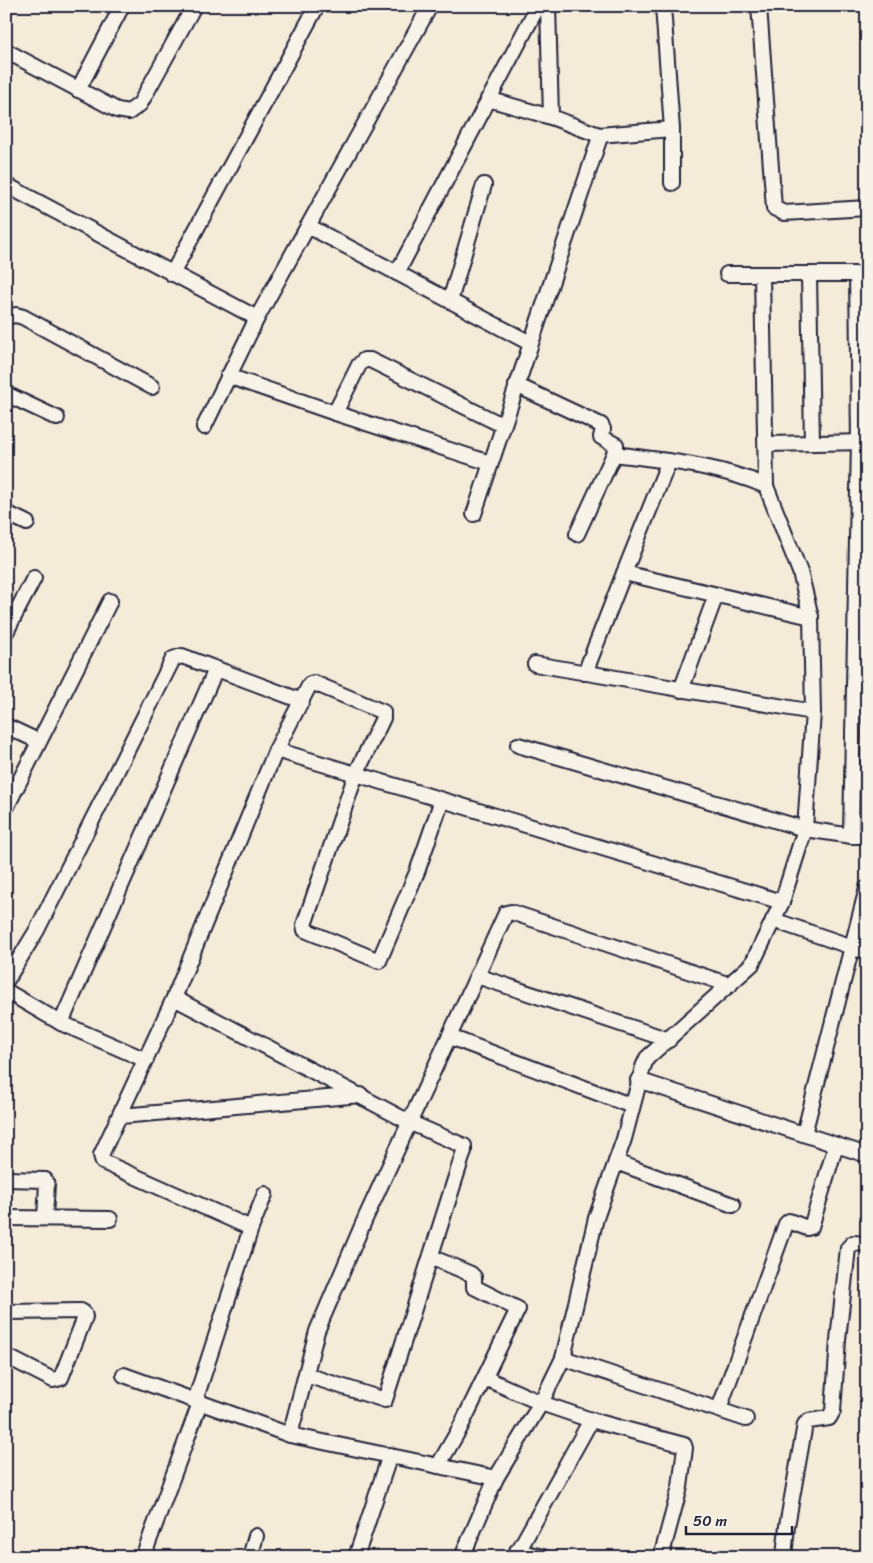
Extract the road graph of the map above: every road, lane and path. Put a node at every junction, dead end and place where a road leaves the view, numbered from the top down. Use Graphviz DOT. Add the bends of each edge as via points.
graph roads {
  1 [pos="122,6"];
  2 [pos="194,6"];
  3 [pos="317,6"];
  4 [pos="430,6"];
  5 [pos="538,6"];
  6 [pos="548,6"];
  7 [pos="663,6"];
  8 [pos="759,6"];
  9 [pos="6,51"];
  10 [pos="78,90"];
  11 [pos="488,99"];
  12 [pos="551,117"];
  13 [pos="672,129"];
  14 [pos="598,135"];
  15 [pos="672,182"];
  16 [pos="6,185"];
  17 [pos="484,185"];
  18 [pos="867,208"];
  19 [pos="308,226"];
  20 [pos="397,273"];
  21 [pos="172,274"];
  22 [pos="727,274"];
  23 [pos="862,274"];
  24 [pos="762,275"];
  25 [pos="809,275"];
  26 [pos="450,301"];
  27 [pos="6,317"];
  28 [pos="257,318"];
  29 [pos="530,344"];
  30 [pos="228,376"];
  31 [pos="516,385"];
  32 [pos="152,387"];
  33 [pos="6,394"];
  34 [pos="335,414"];
  35 [pos="56,418"];
  36 [pos="502,426"];
  37 [pos="204,427"];
  38 [pos="863,442"];
  39 [pos="812,443"];
  40 [pos="767,444"];
  41 [pos="614,454"];
  42 [pos="669,461"];
  43 [pos="490,463"];
  44 [pos="766,486"];
  45 [pos="6,513"];
  46 [pos="474,514"];
  47 [pos="28,524"];
  48 [pos="577,534"];
  49 [pos="624,573"];
  50 [pos="34,578"];
  51 [pos="716,595"];
  52 [pos="110,601"];
  53 [pos="811,617"];
  54 [pos="6,632"];
  55 [pos="535,664"];
  56 [pos="216,669"];
  57 [pos="585,673"];
  58 [pos="681,690"];
  59 [pos="302,701"];
  60 [pos="813,712"];
  61 [pos="6,726"];
  62 [pos="38,742"];
  63 [pos="518,746"];
  64 [pos="276,750"];
  65 [pos="356,774"];
  66 [pos="442,800"];
  67 [pos="6,808"];
  68 [pos="805,829"];
  69 [pos="852,836"];
  70 [pos="867,836"];
  71 [pos="867,888"];
  72 [pos="782,902"];
  73 [pos="773,920"];
  74 [pos="851,947"];
  75 [pos="867,952"];
  76 [pos="477,976"];
  77 [pos="6,981"];
  78 [pos="730,985"];
  79 [pos="6,991"];
  80 [pos="174,998"];
  81 [pos="61,1023"];
  82 [pos="450,1037"];
  83 [pos="669,1040"];
  84 [pos="146,1060"];
  85 [pos="638,1080"];
  86 [pos="361,1095"];
  87 [pos="632,1106"];
  88 [pos="121,1116"];
  89 [pos="411,1123"];
  90 [pos="804,1134"];
  91 [pos="836,1145"];
  92 [pos="867,1155"];
  93 [pos="616,1162"];
  94 [pos="6,1179"];
  95 [pos="265,1194"];
  96 [pos="733,1205"];
  97 [pos="45,1217"];
  98 [pos="6,1218"];
  99 [pos="110,1219"];
  100 [pos="251,1228"];
  101 [pos="867,1244"];
  102 [pos="431,1257"];
  103 [pos="6,1312"];
  104 [pos="6,1356"];
  105 [pos="563,1358"];
  106 [pos="124,1375"];
  107 [pos="306,1375"];
  108 [pos="485,1378"];
  109 [pos="197,1402"];
  110 [pos="541,1403"];
  111 [pos="719,1409"];
  112 [pos="746,1419"];
  113 [pos="591,1420"];
  114 [pos="290,1435"];
  115 [pos="390,1455"];
  116 [pos="438,1466"];
  117 [pos="496,1478"];
  118 [pos="256,1536"];
  119 [pos="516,1554"];
  120 [pos="143,1557"];
  121 [pos="250,1557"];
  122 [pos="356,1557"];
  123 [pos="462,1557"];
  124 [pos="543,1557"];
  125 [pos="661,1557"];
  126 [pos="784,1557"];
  1 -- 10 [label="street"];
  2 -- 10 [label="street" via="136,110 117,110"];
  3 -- 21 [label="street"];
  4 -- 19 [label="street"];
  5 -- 11 [label="street"];
  6 -- 12 [label="street"];
  7 -- 13 [label="street"];
  8 -- 18 [label="street" via="774,208 784,213"];
  9 -- 10 [label="street"];
  11 -- 12 [label="street"];
  11 -- 20 [label="street"];
  12 -- 14 [label="street"];
  13 -- 14 [label="street"];
  13 -- 15 [label="street"];
  14 -- 29 [label="street"];
  16 -- 21 [label="street"];
  17 -- 26 [label="street"];
  19 -- 20 [label="street"];
  19 -- 28 [label="street"];
  20 -- 26 [label="street"];
  21 -- 28 [label="street"];
  22 -- 24 [label="street"];
  23 -- 25 [label="street"];
  23 -- 38 [label="street"];
  24 -- 25 [label="street"];
  24 -- 40 [label="street"];
  25 -- 39 [label="street"];
  26 -- 29 [label="street"];
  27 -- 32 [label="street" via="23,317"];
  28 -- 30 [label="street"];
  29 -- 31 [label="street"];
  30 -- 34 [label="street"];
  30 -- 37 [label="street"];
  31 -- 36 [label="street"];
  31 -- 41 [label="street" via="601,424 601,437 616,446"];
  33 -- 35 [label="street"];
  34 -- 36 [label="street" via="359,365 370,360"];
  34 -- 43 [label="street"];
  36 -- 43 [label="street"];
  38 -- 39 [label="street"];
  38 -- 69 [label="street"];
  39 -- 40 [label="street"];
  40 -- 44 [label="street"];
  41 -- 42 [label="street"];
  41 -- 48 [label="street"];
  42 -- 44 [label="street" via="726,471"];
  42 -- 49 [label="street"];
  43 -- 46 [label="street"];
  44 -- 53 [label="street" via="800,572"];
  45 -- 47 [label="street"];
  49 -- 51 [label="street"];
  49 -- 57 [label="street"];
  50 -- 54 [label="street"];
  51 -- 53 [label="street"];
  51 -- 58 [label="street"];
  52 -- 62 [label="street"];
  53 -- 60 [label="street"];
  55 -- 57 [label="street"];
  56 -- 59 [label="street"];
  56 -- 77 [label="street" via="182,656 173,660 37,930"];
  56 -- 81 [label="street"];
  57 -- 58 [label="street"];
  58 -- 60 [label="street"];
  59 -- 64 [label="street"];
  59 -- 65 [label="street" via="314,682 383,712"];
  60 -- 68 [label="street"];
  61 -- 62 [label="street"];
  62 -- 67 [label="street"];
  63 -- 68 [label="street"];
  64 -- 65 [label="street"];
  64 -- 80 [label="street"];
  65 -- 66 [label="street"];
  65 -- 66 [label="street" via="304,928 378,961"];
  66 -- 72 [label="street"];
  68 -- 69 [label="street"];
  68 -- 72 [label="street"];
  69 -- 70 [label="street"];
  71 -- 74 [label="street"];
  72 -- 73 [label="street"];
  73 -- 74 [label="street"];
  73 -- 78 [label="street" via="752,964"];
  74 -- 75 [label="street"];
  74 -- 90 [label="street"];
  76 -- 78 [label="street" via="503,916 511,912"];
  76 -- 82 [label="street"];
  76 -- 83 [label="street"];
  78 -- 83 [label="street"];
  79 -- 81 [label="street"];
  80 -- 84 [label="street"];
  80 -- 86 [label="street"];
  81 -- 84 [label="street"];
  82 -- 87 [label="street"];
  82 -- 89 [label="street"];
  83 -- 85 [label="street" via="647,1058"];
  84 -- 88 [label="street"];
  85 -- 87 [label="street"];
  85 -- 90 [label="street"];
  86 -- 88 [label="street"];
  86 -- 89 [label="street"];
  87 -- 93 [label="street"];
  88 -- 100 [label="street" via="101,1155 103,1162"];
  89 -- 102 [label="street" via="464,1146"];
  89 -- 107 [label="street" via="317,1331"];
  90 -- 91 [label="street"];
  91 -- 92 [label="street"];
  91 -- 111 [label="street" via="811,1227 789,1221 786,1224"];
  93 -- 96 [label="street"];
  93 -- 105 [label="street" via="596,1218"];
  94 -- 97 [label="street" via="45,1180"];
  95 -- 100 [label="street"];
  97 -- 98 [label="street"];
  97 -- 99 [label="street"];
  100 -- 109 [label="street"];
  101 -- 126 [label="street" via="853,1243 848,1248 833,1411 829,1418 809,1420 805,1424"];
  102 -- 107 [label="street" via="385,1400"];
  102 -- 108 [label="street" via="471,1274 474,1287 517,1307"];
  103 -- 104 [label="street" via="81,1311 85,1317 58,1380"];
  105 -- 110 [label="street"];
  105 -- 111 [label="street"];
  106 -- 109 [label="street"];
  107 -- 114 [label="street"];
  108 -- 110 [label="street"];
  108 -- 116 [label="street"];
  109 -- 114 [label="street"];
  109 -- 120 [label="street"];
  110 -- 113 [label="street"];
  110 -- 117 [label="street"];
  111 -- 112 [label="street"];
  113 -- 119 [label="street"];
  113 -- 125 [label="street" via="684,1445 680,1487"];
  114 -- 115 [label="street"];
  115 -- 116 [label="street"];
  115 -- 122 [label="street"];
  116 -- 117 [label="street"];
  117 -- 123 [label="street"];
  118 -- 121 [label="street"];
  119 -- 124 [label="street"];
}
